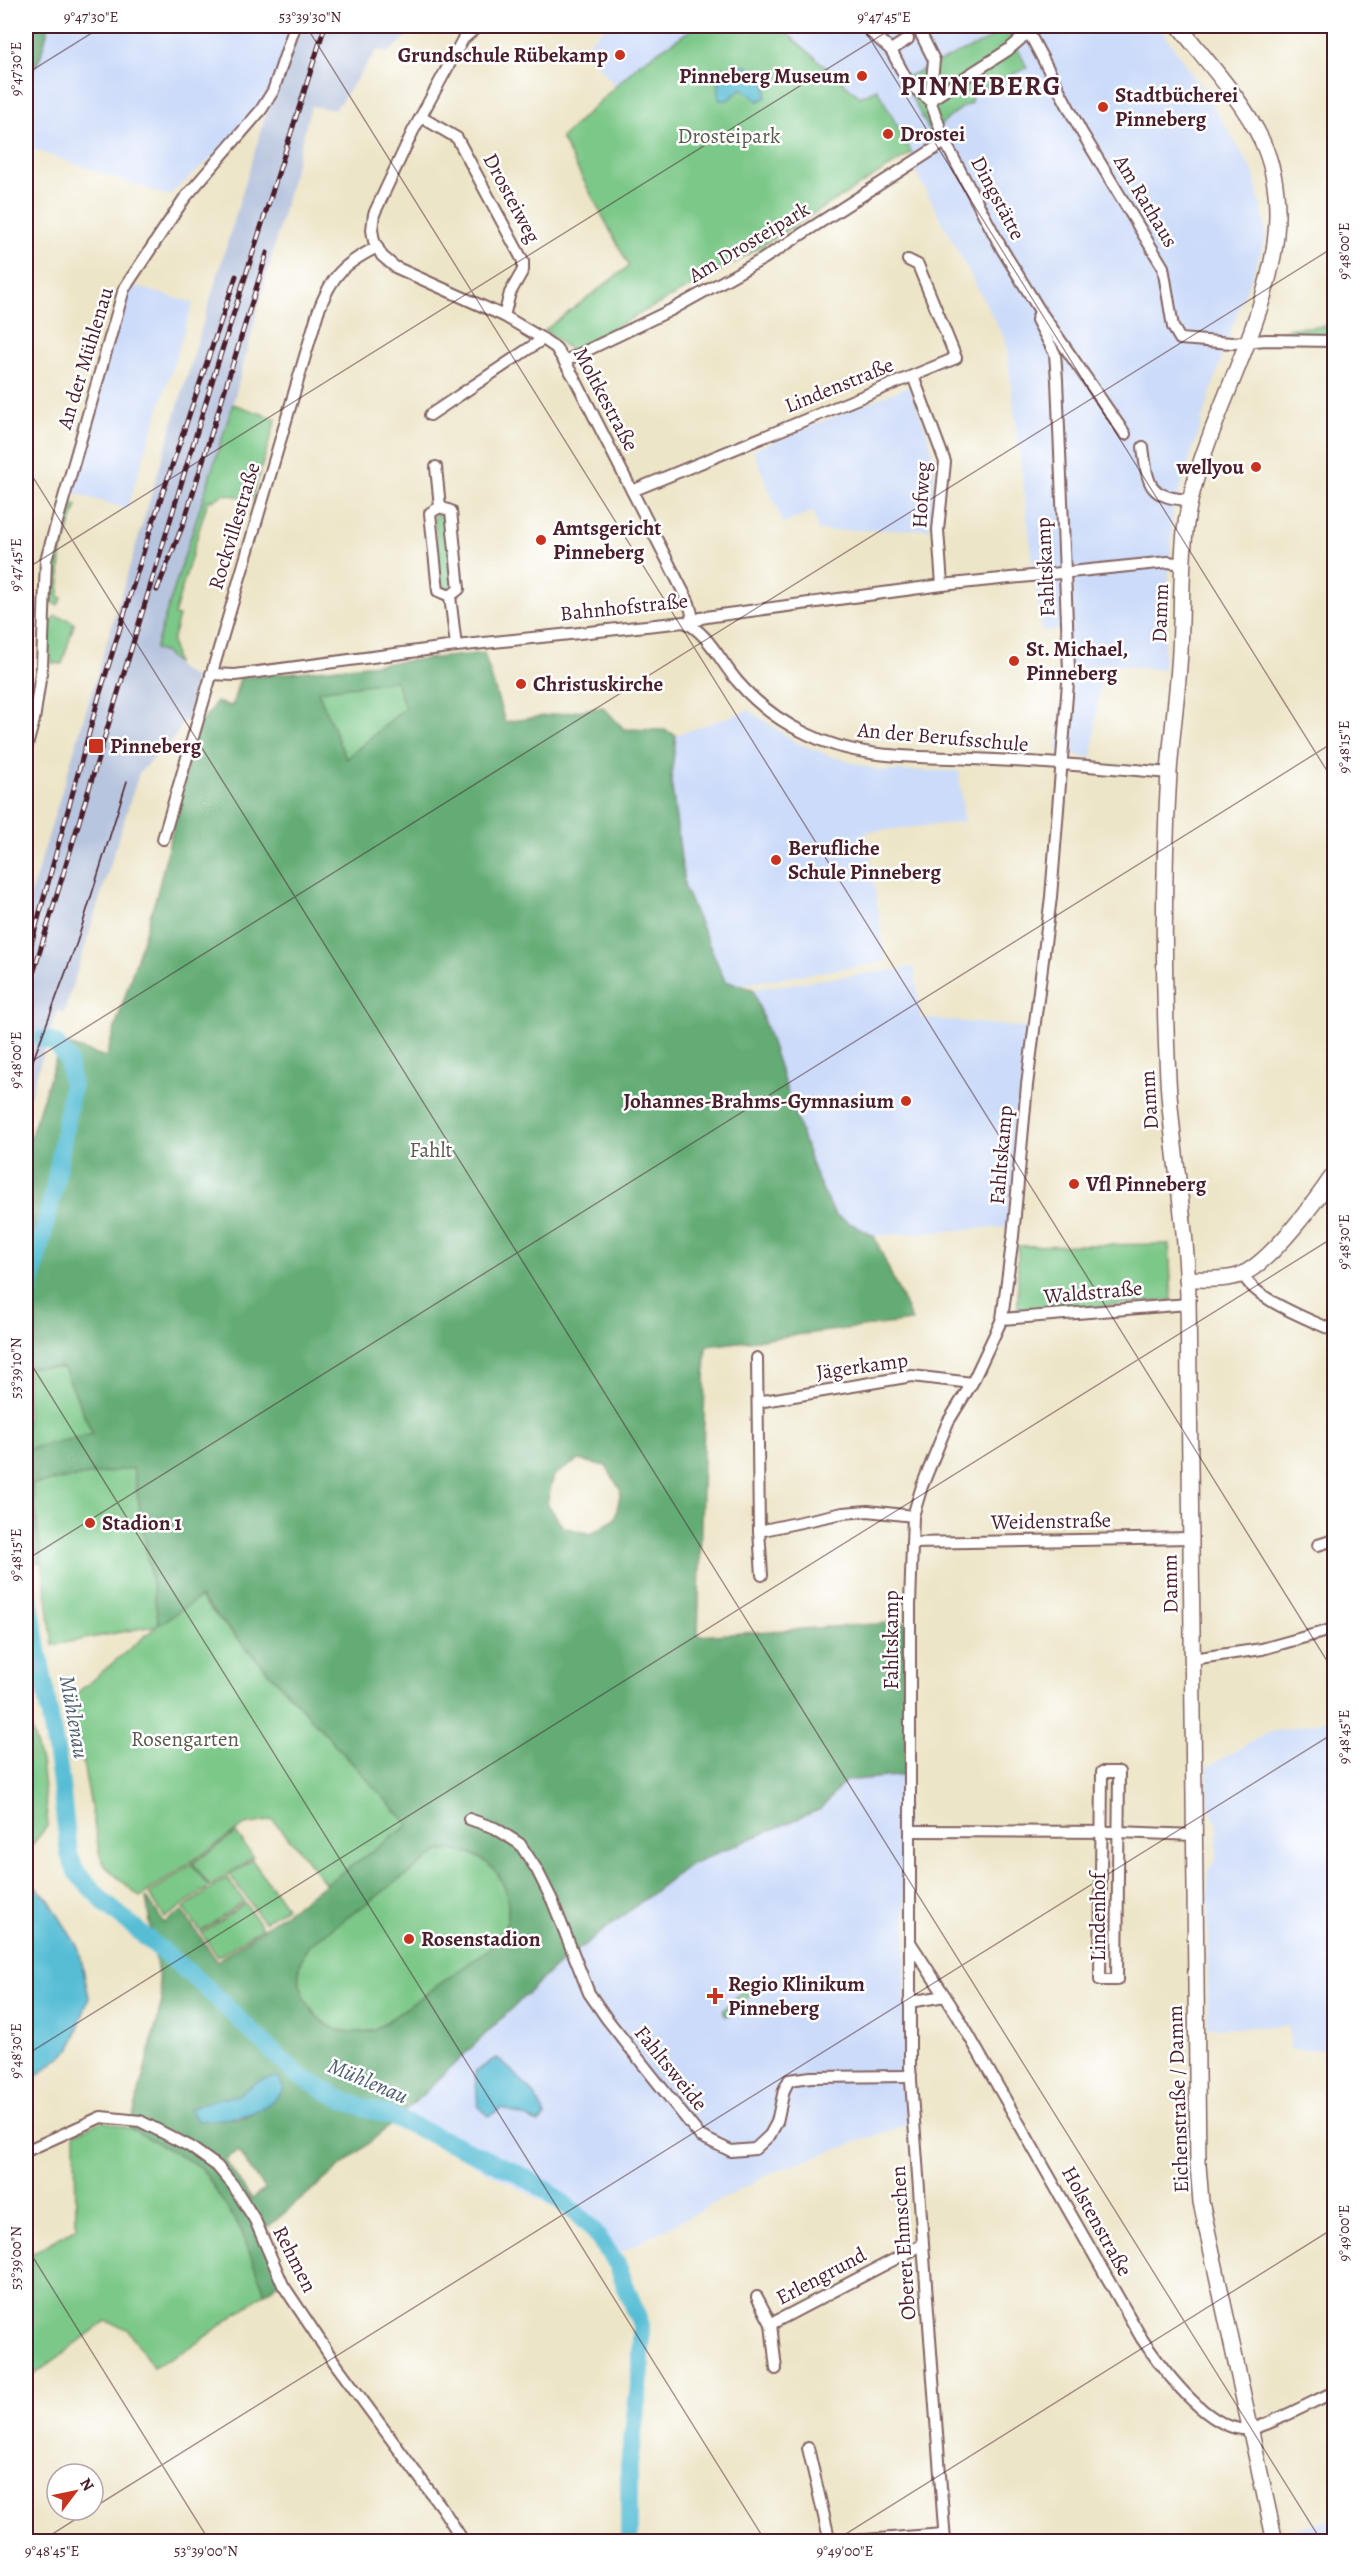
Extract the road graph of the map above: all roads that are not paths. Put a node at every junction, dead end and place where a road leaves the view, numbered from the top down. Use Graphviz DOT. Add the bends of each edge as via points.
graph roads {
  1 [pos="296,26"];
  2 [pos="478,26"];
  3 [pos="864,26"];
  4 [pos="1179,26"];
  5 [pos="1032,28"];
  6 [pos="914,34"];
  7 [pos="891,50"];
  8 [pos="930,100"];
  9 [pos="421,117"];
  10 [pos="945,142"];
  11 [pos="376,247"];
  12 [pos="908,260"];
  13 [pos="1045,310"];
  14 [pos="504,316"];
  15 [pos="1058,336"];
  16 [pos="543,339"];
  17 [pos="1246,341"];
  18 [pos="1335,341"];
  19 [pos="1055,354"];
  20 [pos="565,361"];
  21 [pos="913,376"];
  22 [pos="430,415"];
  23 [pos="1125,434"];
  24 [pos="1143,447"];
  25 [pos="436,467"];
  26 [pos="632,491"];
  27 [pos="1190,500"];
  28 [pos="440,507"];
  29 [pos="1183,564"];
  30 [pos="1065,571"];
  31 [pos="942,585"];
  32 [pos="450,596"];
  33 [pos="690,624"];
  34 [pos="456,646"];
  35 [pos="211,675"];
  36 [pos="26,749"];
  37 [pos="1061,766"];
  38 [pos="1169,773"];
  39 [pos="163,839"];
  40 [pos="1335,1174"];
  41 [pos="1243,1274"];
  42 [pos="1187,1279"];
  43 [pos="1188,1304"];
  44 [pos="1002,1319"];
  45 [pos="1335,1331"];
  46 [pos="757,1358"];
  47 [pos="972,1383"];
  48 [pos="758,1402"];
  49 [pos="913,1516"];
  50 [pos="759,1532"];
  51 [pos="1191,1538"];
  52 [pos="1335,1540"];
  53 [pos="912,1544"];
  54 [pos="1318,1545"];
  55 [pos="762,1575"];
  56 [pos="1335,1629"];
  57 [pos="1192,1659"];
  58 [pos="1193,1781"];
  59 [pos="469,1819"];
  60 [pos="910,1831"];
  61 [pos="1101,1832"];
  62 [pos="1119,1832"];
  63 [pos="1194,1835"];
  64 [pos="909,1942"];
  65 [pos="945,1996"];
  66 [pos="909,2002"];
  67 [pos="911,2076"];
  68 [pos="26,2151"];
  69 [pos="922,2245"];
  70 [pos="757,2297"];
  71 [pos="771,2324"];
  72 [pos="776,2369"];
  73 [pos="1335,2392"];
  74 [pos="1250,2429"];
  75 [pos="808,2448"];
  76 [pos="945,2538"];
  77 [pos="464,2541"];
  78 [pos="830,2541"];
  79 [pos="839,2541"];
  80 [pos="1275,2541"];
  1 -- 36 [label="street, An der Mühlenau" via="273,91 261,111 184,199 124,289 46,560 42,666"];
  2 -- 9 [label="street" via="463,39"];
  3 -- 7 [label="street"];
  4 -- 17 [label="main road, Damm" via="1255,129 1272,172 1278,210 1276,244"];
  5 -- 8 [label="street" via="1008,50"];
  5 -- 17 [label="street, Am Rathaus" via="1081,131 1163,267 1176,335 1186,341"];
  6 -- 7 [label="street"];
  6 -- 8 [label="street, Dingstätte" via="934,60"];
  7 -- 8 [label="street" via="909,84"];
  8 -- 10 [label="street, Dingstätte"];
  9 -- 11 [label="street" via="374,214"];
  9 -- 14 [label="street, Drosteiweg" via="457,138 523,261"];
  10 -- 13 [label="street, Dingstätte" via="987,221"];
  10 -- 20 [label="street, Am Drosteipark" via="763,259 673,309"];
  11 -- 14 [label="street, Moltkestraße" via="400,270"];
  11 -- 35 [label="street, Rockvillestraße" via="350,261 328,286"];
  12 -- 21 [label="street, Lindenstraße" via="918,265 956,358"];
  13 -- 15 [label="street, Dingstätte"];
  13 -- 19 [label="street, Fahltskamp" via="1037,320"];
  14 -- 16 [label="street, Moltkestraße"];
  15 -- 19 [label="street, Fahltskamp"];
  15 -- 23 [label="street, Dingstätte" via="1088,372"];
  16 -- 20 [label="street, Moltkestraße"];
  16 -- 22 [label="street"];
  17 -- 18 [label="street, Am Rathaus"];
  17 -- 27 [label="main road, Damm"];
  19 -- 30 [label="street, Fahltskamp"];
  20 -- 26 [label="street, Moltkestraße"];
  21 -- 26 [label="street, Lindenstraße"];
  21 -- 31 [label="street, Hofweg" via="945,462 938,530"];
  24 -- 27 [label="street" via="1147,474 1156,492 1164,497"];
  25 -- 28 [label="street"];
  26 -- 33 [label="street, Moltkestraße" via="688,603"];
  27 -- 29 [label="main road, Damm"];
  28 -- 32 [label="street" via="450,512 459,589"];
  28 -- 32 [label="street" via="430,513 438,591"];
  29 -- 30 [label="street, Bahnhofstraße"];
  29 -- 38 [label="main road, Damm"];
  30 -- 31 [label="street, Bahnhofstraße"];
  30 -- 37 [label="street, Fahltskamp" via="1070,670"];
  31 -- 33 [label="street, Bahnhofstraße" via="713,616"];
  32 -- 34 [label="street"];
  33 -- 34 [label="street, Bahnhofstraße" via="665,622"];
  33 -- 37 [label="street, An der Berufsschule" via="756,701 780,720 832,745 899,757"];
  34 -- 35 [label="street, Bahnhofstraße"];
  35 -- 39 [label="street, Rockvillestraße"];
  37 -- 38 [label="street, An der Berufsschule"];
  37 -- 44 [label="street, Fahltskamp" via="1051,897"];
  38 -- 42 [label="main road, Damm" via="1166,1026 1173,1148"];
  40 -- 41 [label="main road" via="1284,1238"];
  41 -- 42 [label="main road"];
  41 -- 45 [label="street" via="1251,1289 1262,1296"];
  42 -- 43 [label="main road, Damm"];
  43 -- 44 [label="street, Waldstraße"];
  43 -- 51 [label="main road, Damm"];
  44 -- 47 [label="street, Fahltskamp"];
  46 -- 48 [label="street"];
  47 -- 48 [label="street, Jägerkamp" via="912,1377"];
  47 -- 49 [label="street, Fahltskamp" via="948,1422"];
  48 -- 50 [label="street"];
  49 -- 50 [label="street" via="868,1511 843,1513"];
  49 -- 53 [label="street, Fahltskamp"];
  50 -- 55 [label="street"];
  51 -- 53 [label="street, Weidenstraße"];
  51 -- 57 [label="main road, Damm"];
  52 -- 54 [label="street"];
  53 -- 60 [label="street, Fahltskamp"];
  56 -- 57 [label="street" via="1262,1649"];
  57 -- 58 [label="main road, Damm"];
  58 -- 63 [label="main road, Eichenstraße / Damm"];
  59 -- 67 [label="street, Fahltsweide" via="495,1828 520,1845 552,1900 589,1993 700,2136 731,2151 755,2149 777,2122 789,2080"];
  60 -- 61 [label="street"];
  60 -- 64 [label="street, Fahltskamp"];
  61 -- 62 [label="street"];
  61 -- 62 [label="street, Lindenhof" via="1102,1772 1119,1772"];
  61 -- 62 [label="street, Lindenhof" via="1100,1980 1118,1980"];
  62 -- 63 [label="street"];
  63 -- 74 [label="main road, Eichenstraße / Damm" via="1199,2184"];
  64 -- 65 [label="street, Holstenstraße"];
  64 -- 66 [label="street, Oberer Ehmschen"];
  65 -- 66 [label="street"];
  65 -- 74 [label="street, Holstenstraße" via="1163,2369 1218,2423"];
  66 -- 67 [label="street, Oberer Ehmschen"];
  67 -- 69 [label="street, Oberer Ehmschen"];
  68 -- 77 [label="street, Rehmen" via="101,2117 140,2121 189,2146 217,2166 255,2220 283,2285"];
  69 -- 71 [label="street, Erlengrund"];
  69 -- 76 [label="street, Oberer Ehmschen"];
  70 -- 71 [label="street, Erlengrund"];
  71 -- 72 [label="street, Erlengrund"];
  73 -- 74 [label="street"];
  74 -- 80 [label="main road, Eichenstraße / Damm"];
  75 -- 78 [label="street"];
  76 -- 79 [label="street"];
}
